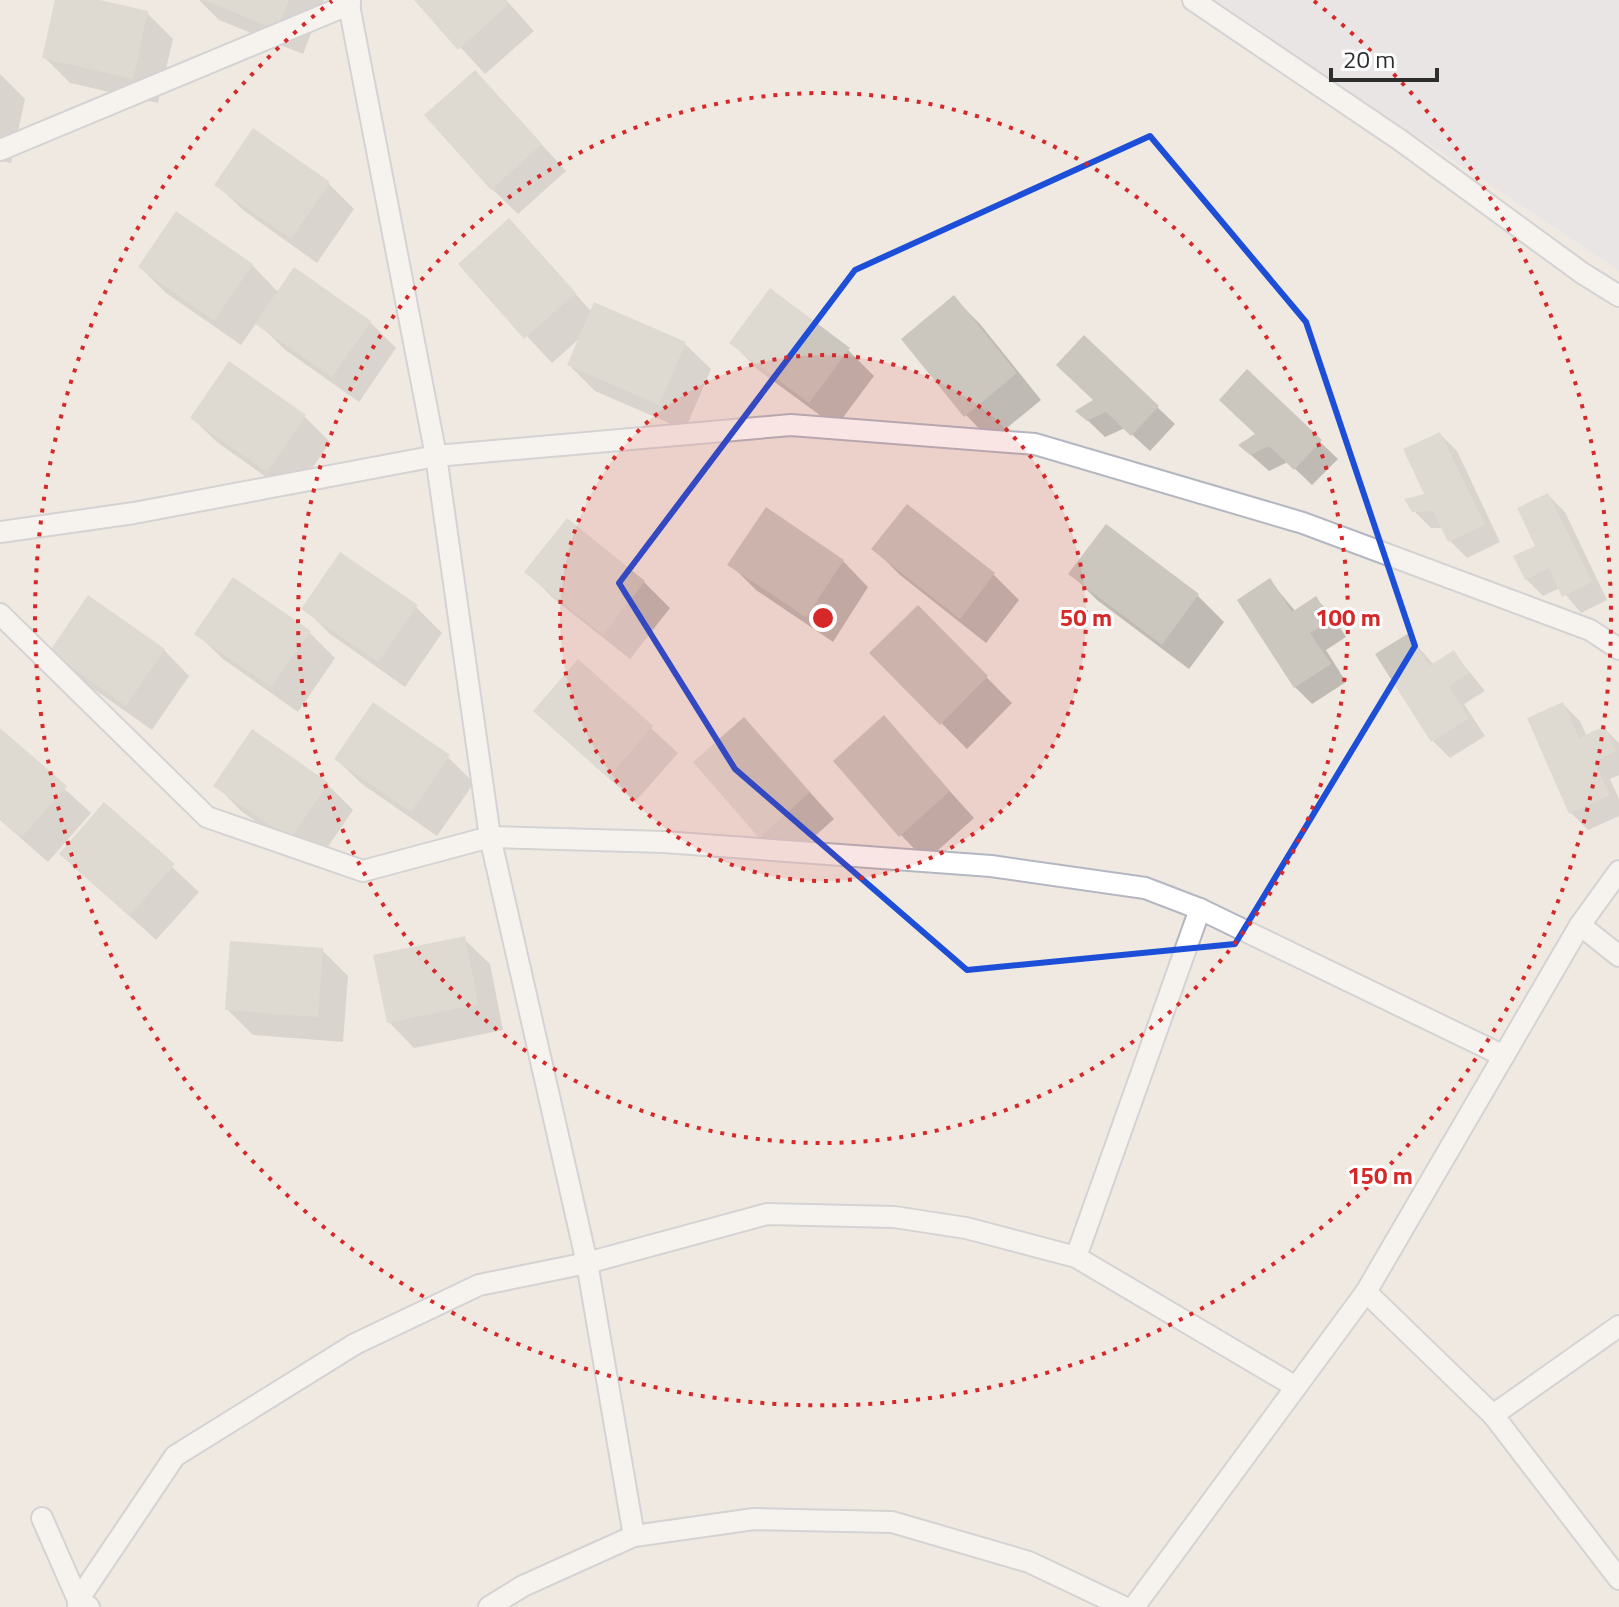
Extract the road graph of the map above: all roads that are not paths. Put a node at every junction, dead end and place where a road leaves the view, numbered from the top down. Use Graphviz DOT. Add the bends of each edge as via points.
graph roads {
  1 [pos="1193,0"];
  2 [pos="349,1"];
  3 [pos="0,150"];
  4 [pos="1619,296"];
  5 [pos="436,456"];
  6 [pos="0,532"];
  7 [pos="0,614"];
  8 [pos="1619,649"];
  9 [pos="490,837"];
  10 [pos="1619,871"];
  11 [pos="1200,909"];
  12 [pos="1580,925"];
  13 [pos="1619,956"];
  14 [pos="1504,1056"];
  15 [pos="1076,1257"];
  16 [pos="587,1263"];
  17 [pos="1366,1292"];
  18 [pos="1619,1326"];
  19 [pos="1296,1387"];
  20 [pos="1493,1415"];
  21 [pos="42,1518"];
  22 [pos="634,1536"];
  23 [pos="1619,1579"];
  24 [pos="82,1605"];
  25 [pos="489,1607"];
  26 [pos="1124,1607"];
  27 [pos="1134,1607"];
  1 -- 4 [label="lane"];
  2 -- 3 [label="lane"];
  2 -- 5 [label="lane"];
  5 -- 6 [label="lane" via="134,513"];
  5 -- 8 [label="lane" via="791,425 1035,444 1303,523 1590,630"];
  5 -- 9 [label="lane"];
  7 -- 9 [label="lane" via="207,817 363,871"];
  9 -- 11 [label="lane" via="664,842 991,866 1145,888"];
  9 -- 16 [label="lane"];
  10 -- 12 [label="lane"];
  11 -- 14 [label="lane"];
  11 -- 15 [label="lane"];
  12 -- 13 [label="lane"];
  12 -- 14 [label="lane"];
  14 -- 17 [label="lane"];
  15 -- 16 [label="lane" via="966,1228 894,1217 767,1214"];
  15 -- 19 [label="lane"];
  16 -- 22 [label="lane"];
  16 -- 24 [label="lane" via="479,1285 355,1344 175,1456"];
  17 -- 19 [label="lane"];
  17 -- 20 [label="lane"];
  18 -- 20 [label="lane"];
  19 -- 27 [label="lane"];
  20 -- 23 [label="lane"];
  21 -- 24 [label="lane"];
  22 -- 25 [label="lane"];
  22 -- 26 [label="lane" via="754,1519 892,1522 1029,1562"];
}
